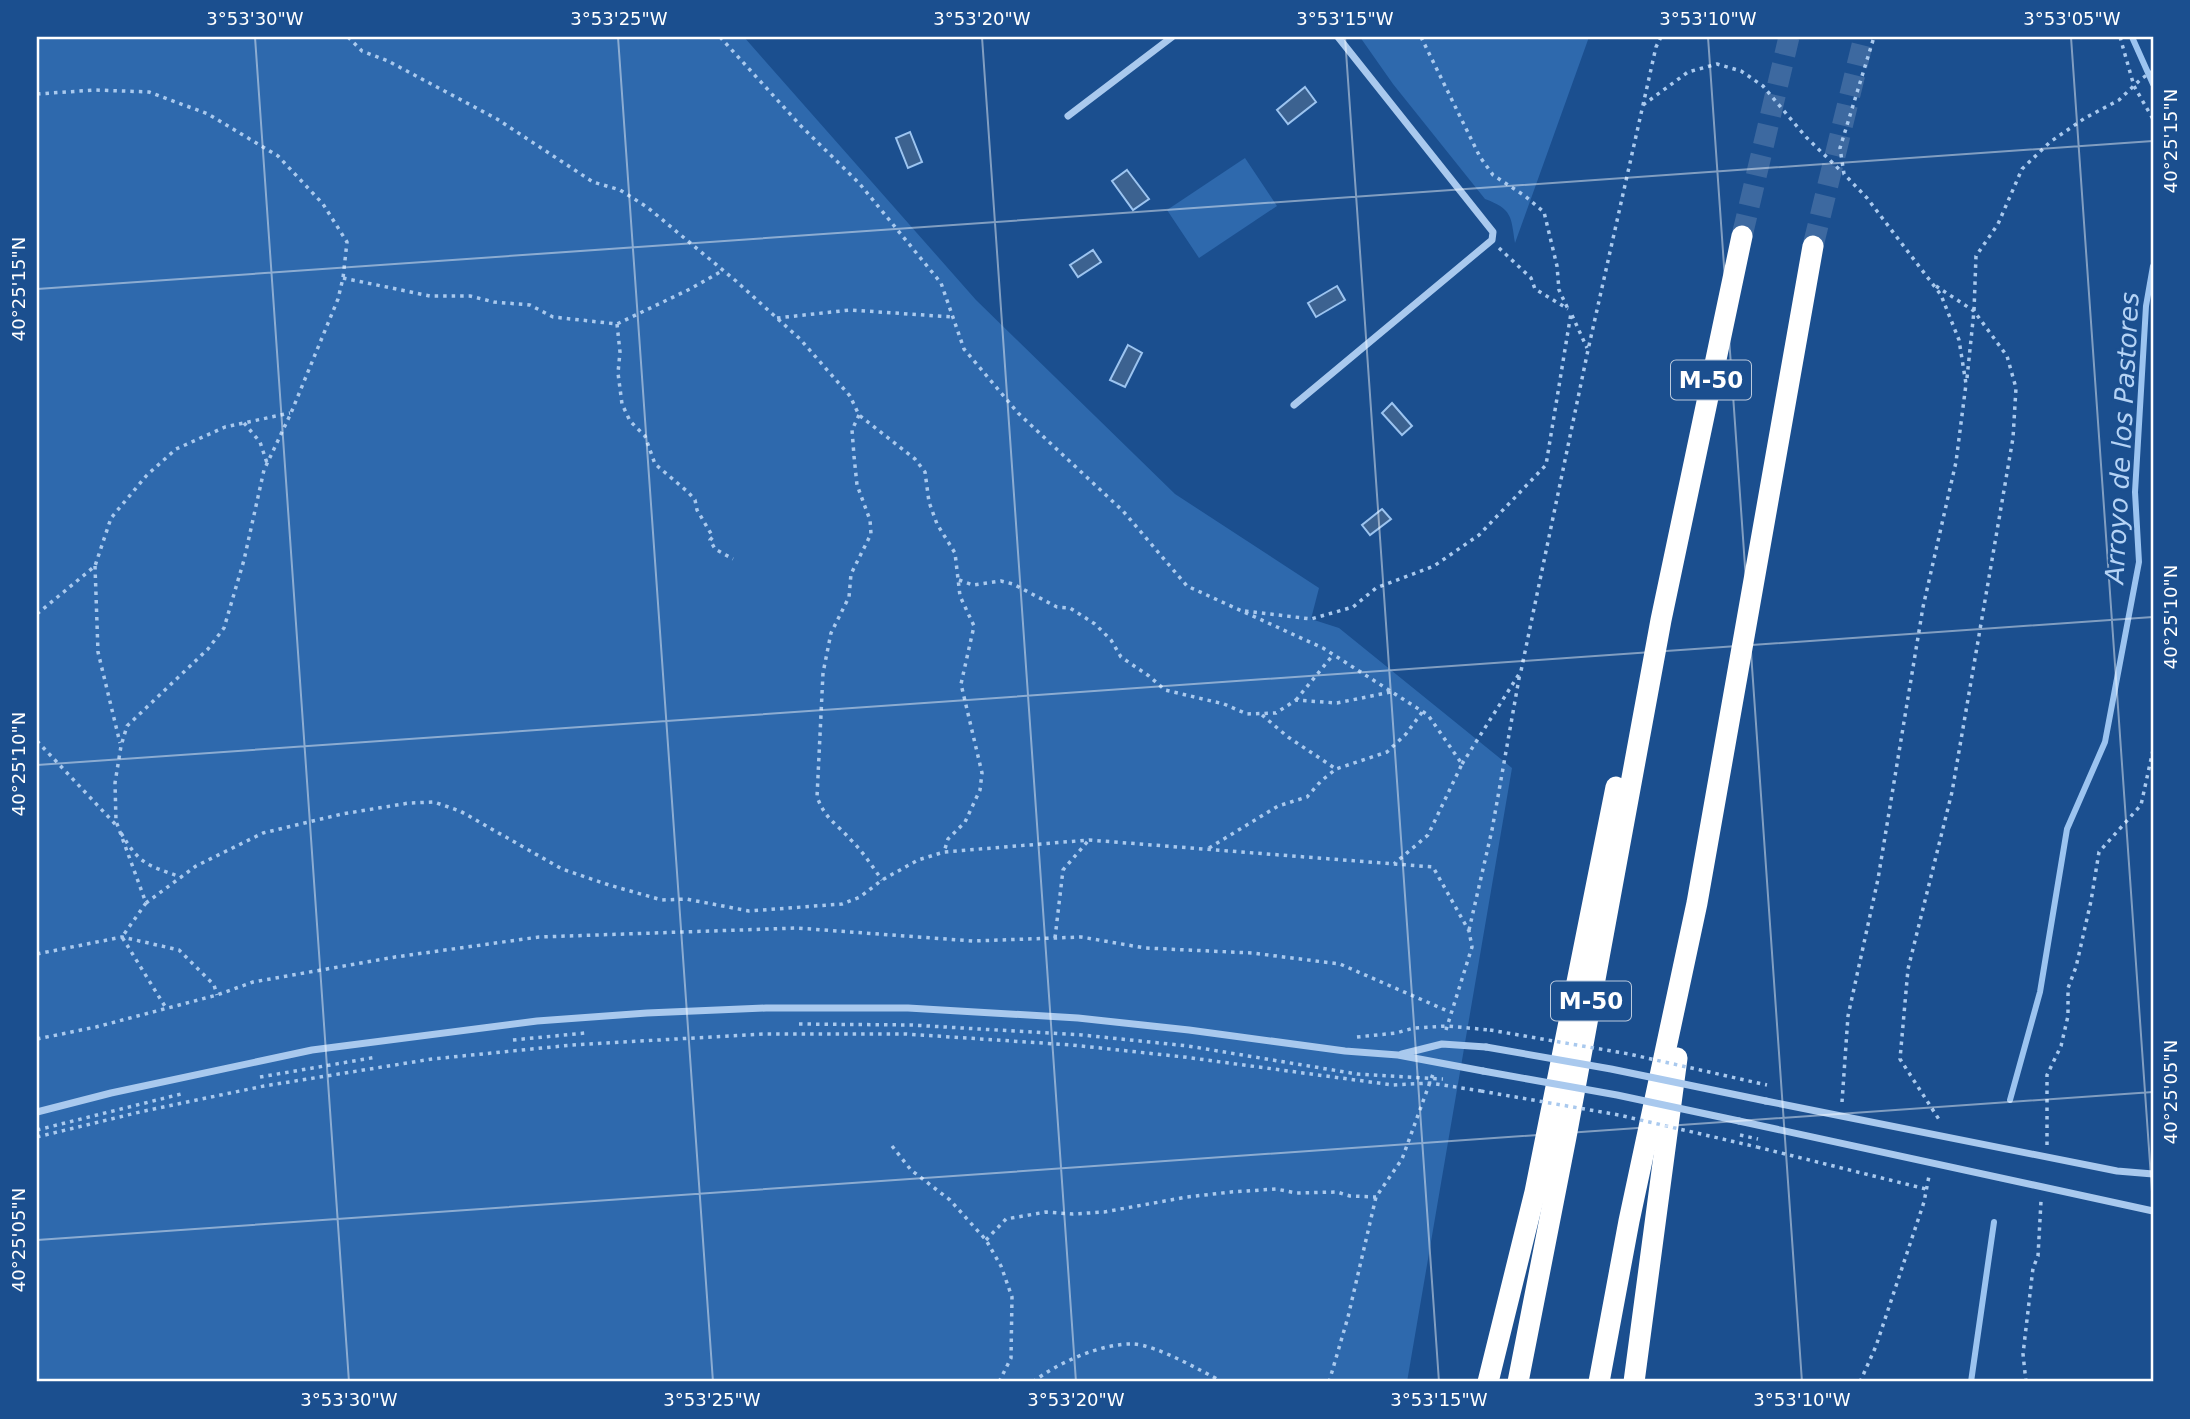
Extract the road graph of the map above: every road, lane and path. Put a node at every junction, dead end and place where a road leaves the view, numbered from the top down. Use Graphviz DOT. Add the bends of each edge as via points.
graph roads {
  1 [pos="348,37"];
  2 [pos="720,37"];
  3 [pos="1172,37"];
  4 [pos="1338,37"];
  5 [pos="1421,37"];
  6 [pos="1661,37"];
  7 [pos="1874,37"];
  8 [pos="2120,37"];
  9 [pos="2153,71"];
  10 [pos="2134,86"];
  11 [pos="37,94"];
  12 [pos="1643,105"];
  13 [pos="1068,116"];
  14 [pos="2153,119"];
  15 [pos="1844,174"];
  16 [pos="1493,236"];
  17 [pos="1742,236"];
  18 [pos="1813,246"];
  19 [pos="723,270"];
  20 [pos="343,278"];
  21 [pos="1932,284"];
  22 [pos="1569,311"];
  23 [pos="1973,311"];
  24 [pos="953,317"];
  25 [pos="777,318"];
  26 [pos="617,324"];
  27 [pos="1588,350"];
  28 [pos="1966,384"];
  29 [pos="1294,405"];
  30 [pos="291,413"];
  31 [pos="859,415"];
  32 [pos="244,423"];
  33 [pos="267,463"];
  34 [pos="733,559"];
  35 [pos="95,566"];
  36 [pos="958,580"];
  37 [pos="1241,610"];
  38 [pos="37,614"];
  39 [pos="1661,620"];
  40 [pos="1333,655"];
  41 [pos="1521,671"];
  42 [pos="1391,691"];
  43 [pos="1296,700"];
  44 [pos="1423,711"];
  45 [pos="1262,715"];
  46 [pos="37,741"];
  47 [pos="121,746"];
  48 [pos="2153,750"];
  49 [pos="1462,764"];
  50 [pos="1336,769"];
  51 [pos="118,827"];
  52 [pos="1089,840"];
  53 [pos="1208,849"];
  54 [pos="944,852"];
  55 [pos="1394,864"];
  56 [pos="181,877"];
  57 [pos="882,880"];
  58 [pos="146,903"];
  59 [pos="1697,903"];
  60 [pos="1469,931"];
  61 [pos="122,937"];
  62 [pos="1055,938"];
  63 [pos="38,954"];
  64 [pos="217,995"];
  65 [pos="166,1009"];
  66 [pos="1450,1012"];
  67 [pos="795,1024"];
  68 [pos="590,1033"];
  69 [pos="37,1039"];
  70 [pos="508,1040"];
  71 [pos="1398,1055"];
  72 [pos="388,1056"];
  73 [pos="251,1079"];
  74 [pos="1468,1083"];
  75 [pos="1767,1085"];
  76 [pos="187,1093"];
  77 [pos="1424,1098"];
  78 [pos="1842,1102"];
  79 [pos="37,1112"];
  80 [pos="1940,1121"];
  81 [pos="37,1130"];
  82 [pos="37,1137"];
  83 [pos="892,1146"];
  84 [pos="2046,1157"];
  85 [pos="2153,1174"];
  86 [pos="2043,1188"];
  87 [pos="1376,1197"];
  88 [pos="2153,1211"];
  89 [pos="986,1240"];
  90 [pos="999,1382"];
  91 [pos="1033,1382"];
  92 [pos="1223,1382"];
  93 [pos="1329,1382"];
  94 [pos="1488,1382"];
  95 [pos="1518,1382"];
  96 [pos="1599,1382"];
  97 [pos="1634,1382"];
  98 [pos="1860,1382"];
  99 [pos="2026,1382"];
  1 -- 19 [label="path" via="362,51 496,119 593,182 620,190"];
  2 -- 24 [label="path" via="859,183 941,283"];
  3 -- 13 [label="street"];
  4 -- 16 [label="street"];
  5 -- 22 [label="path" via="1480,157 1493,175 1544,212 1559,290"];
  6 -- 12 [label="path"];
  7 -- 15 [label="path" via="1840,148"];
  8 -- 10 [label="path"];
  9 -- 10 [label="path"];
  10 -- 14 [label="path"];
  10 -- 23 [label="path" via="2050,142 2022,169 1997,224 1976,256"];
  11 -- 20 [label="path" via="149,92 220,121 278,156 323,204 347,242"];
  12 -- 15 [label="path" via="1688,72 1717,64 1741,71 1763,86"];
  12 -- 27 [label="path"];
  15 -- 21 [label="path"];
  16 -- 22 [label="path" via="1531,278 1535,289"];
  16 -- 29 [label="street"];
  17 -- 39 [label="highway, M-50"];
  18 -- 59 [label="highway, M-50"];
  19 -- 25 [label="path"];
  19 -- 26 [label="path"];
  20 -- 26 [label="path" via="430,296 470,296 530,305 553,317"];
  20 -- 30 [label="path"];
  21 -- 23 [label="path"];
  21 -- 28 [label="path" via="1952,319"];
  22 -- 27 [label="path"];
  22 -- 37 [label="path" via="1546,465 1479,535 1434,566 1376,587 1353,607 1311,619"];
  23 -- 28 [label="path"];
  23 -- 80 [label="path" via="2007,356 2016,388 2013,438 1952,792 1908,970 1900,1059"];
  24 -- 25 [label="path" via="850,310"];
  24 -- 37 [label="path" via="964,349 1018,413 1123,511 1187,586"];
  25 -- 31 [label="path" via="850,396"];
  26 -- 34 [label="path" via="622,404 630,421 645,436 655,464 695,500 715,549"];
  27 -- 41 [label="path"];
  28 -- 78 [label="path" via="1956,463 1923,607 1878,879 1848,1016"];
  30 -- 32 [label="path"];
  30 -- 33 [label="path"];
  31 -- 36 [label="path" via="925,472 937,524 955,553"];
  31 -- 57 [label="path" via="852,430 853,456 871,534 851,574 849,597 831,633 823,673 817,797 824,815 848,836"];
  32 -- 33 [label="path" via="260,442"];
  32 -- 35 [label="path" via="176,449 147,475 111,518"];
  33 -- 47 [label="path" via="224,628 127,726"];
  35 -- 38 [label="path"];
  35 -- 47 [label="path" via="98,652"];
  36 -- 45 [label="path" via="973,584 1001,580 1057,607 1070,608 1095,624 1121,657 1165,690"];
  36 -- 54 [label="path" via="974,626 961,684 982,773 980,790 965,822 947,839"];
  37 -- 40 [label="path"];
  39 -- 94 [label="highway" via="1624,747 1535,1192"];
  39 -- 95 [label="highway, M-50"];
  40 -- 42 [label="path"];
  40 -- 43 [label="path"];
  41 -- 49 [label="path"];
  41 -- 60 [label="path"];
  42 -- 43 [label="path" via="1337,703"];
  42 -- 44 [label="path"];
  43 -- 45 [label="path" via="1276,713"];
  44 -- 49 [label="path"];
  44 -- 50 [label="path" via="1387,752"];
  45 -- 50 [label="path"];
  46 -- 51 [label="path"];
  47 -- 51 [label="path" via="115,783"];
  48 -- 84 [label="path" via="2141,805 2099,852 2068,988 2068,1016 2047,1075"];
  49 -- 55 [label="path" via="1428,835"];
  50 -- 53 [label="path" via="1307,797 1278,806"];
  51 -- 56 [label="path" via="134,856"];
  51 -- 58 [label="path"];
  52 -- 53 [label="path"];
  52 -- 54 [label="path"];
  52 -- 62 [label="path" via="1063,870"];
  53 -- 55 [label="path"];
  54 -- 57 [label="path"];
  55 -- 60 [label="path" via="1433,867"];
  56 -- 57 [label="path" via="264,833 342,814 434,802 460,811 562,869 662,900 686,899 749,911 842,904"];
  56 -- 58 [label="path"];
  58 -- 61 [label="path"];
  59 -- 96 [label="highway, M-50"];
  59 -- 97 [label="highway"];
  60 -- 66 [label="path" via="1472,947"];
  61 -- 63 [label="path"];
  61 -- 64 [label="path" via="179,950 214,985"];
  61 -- 65 [label="path"];
  62 -- 64 [label="path" via="973,942 797,928 539,937 253,982"];
  62 -- 66 [label="path" via="1340,964"];
  64 -- 65 [label="path"];
  65 -- 69 [label="path"];
  66 -- 75 [label="path, bridge" via="1447,1026 1629,1054"];
  67 -- 74 [label="path" via="1082,1035 1188,1046 1357,1074"];
  68 -- 70 [label="path"];
  71 -- 79 [label="street" via="987,1011 766,1008 537,1021 312,1050"];
  71 -- 84 [label="street, bridge" via="1441,1044 1486,1047"];
  71 -- 86 [label="street, bridge" via="1617,1095"];
  72 -- 73 [label="path"];
  76 -- 81 [label="path"];
  77 -- 87 [label="path" via="1402,1158"];
  82 -- 98 [label="path, bridge" via="251,1089 432,1059 763,1034 906,1034 1072,1045 1393,1085 1430,1083 1619,1115 1926,1189"];
  83 -- 89 [label="path" via="911,1170 950,1200"];
  84 -- 85 [label="street"];
  86 -- 88 [label="street"];
  86 -- 99 [label="path" via="2038,1256 2025,1331"];
  87 -- 89 [label="path" via="1276,1189 1187,1197 1104,1212 1046,1212 1006,1219"];
  87 -- 93 [label="path"];
  89 -- 90 [label="path" via="1012,1297 1010,1358"];
  91 -- 92 [label="path" via="1075,1358 1134,1344"];
}
